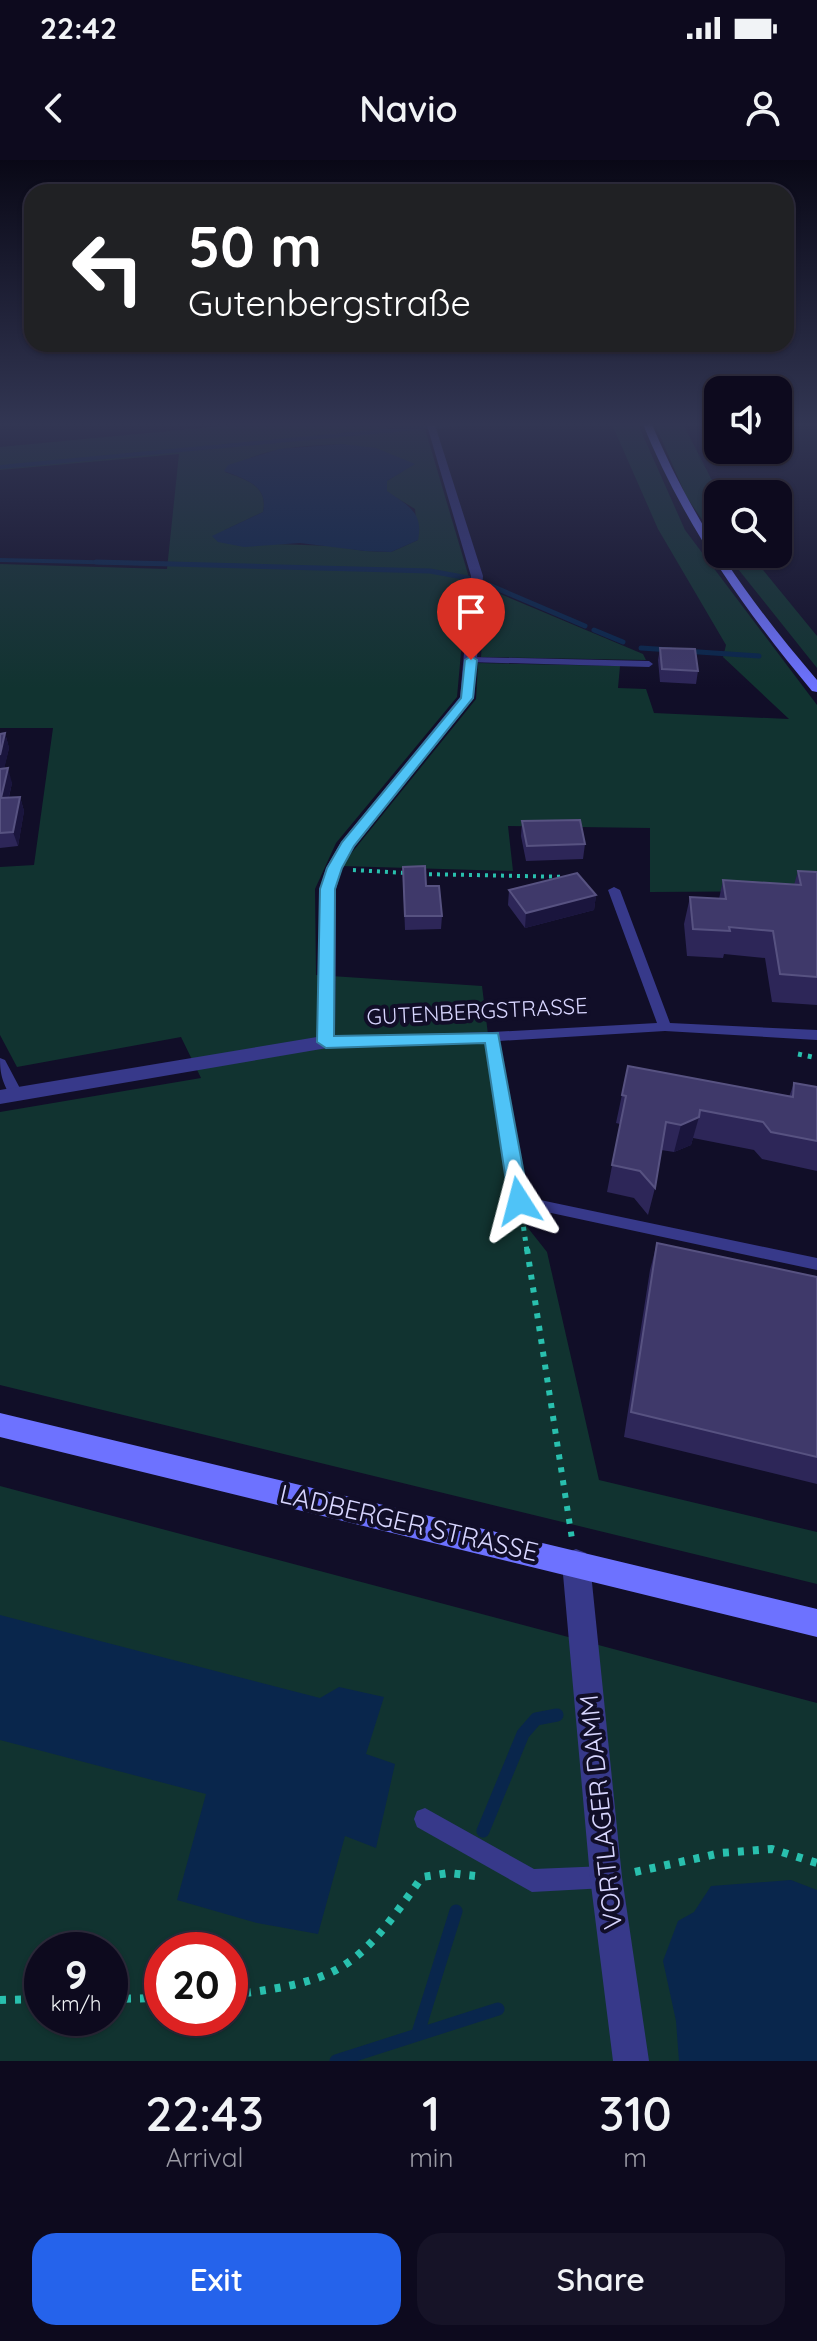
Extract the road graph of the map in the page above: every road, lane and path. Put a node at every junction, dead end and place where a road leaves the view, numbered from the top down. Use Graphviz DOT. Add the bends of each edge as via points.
graph roads {
  1 [pos="457,511"];
  2 [pos="687,511"];
  3 [pos="471,660"];
  4 [pos="649,664"];
  5 [pos="817,688"];
  6 [pos="334,868"];
  7 [pos="614,890"];
  8 [pos="665,1027"];
  9 [pos="817,1035"];
  10 [pos="492,1037"];
  11 [pos="326,1042"];
  12 [pos="0,1063"];
  13 [pos="8,1096"];
  14 [pos="519,1201"];
  15 [pos="817,1264"];
  16 [pos="0,1425"];
  17 [pos="576,1563"];
  18 [pos="817,1623"];
  19 [pos="425,1819"];
  20 [pos="817,1863"];
  21 [pos="606,1877"];
  22 [pos="532,1881"];
  23 [pos="248,1992"];
  24 [pos="24,1999"];
  25 [pos="0,2000"];
  26 [pos="631,2061"];
  1 -- 3 [label="street" via="477,576"];
  2 -- 5 [label="main road" via="760,619"];
  3 -- 4 [label="lane"];
  3 -- 6 [label="street" via="467,698"];
  6 -- 7 [label="path" via="565,875"];
  6 -- 11 [label="street" via="328,889"];
  7 -- 8 [label="lane"];
  8 -- 9 [label="lane, GUTENBERGSTRASSE"];
  8 -- 10 [label="lane, GUTENBERGSTRASSE"];
  10 -- 11 [label="lane, GUTENBERGSTRASSE"];
  10 -- 14 [label="lane"];
  11 -- 13 [label="street, GUTENBERGSTRASSE"];
  12 -- 13 [label="lane"];
  14 -- 15 [label="lane"];
  14 -- 17 [label="path"];
  16 -- 17 [label="main road, LADBERGER STRASSE"];
  17 -- 18 [label="main road, LADBERGER STRASSE"];
  17 -- 21 [label="street, VORTLAGER DAMM"];
  19 -- 22 [label="lane"];
  20 -- 21 [label="path" via="772,1849 721,1853"];
  21 -- 22 [label="lane"];
  21 -- 26 [label="street, VORTLAGER DAMM"];
  22 -- 23 [label="path" via="449,1873 422,1877 376,1940 340,1971"];
  24 -- 25 [label="path"];
}
